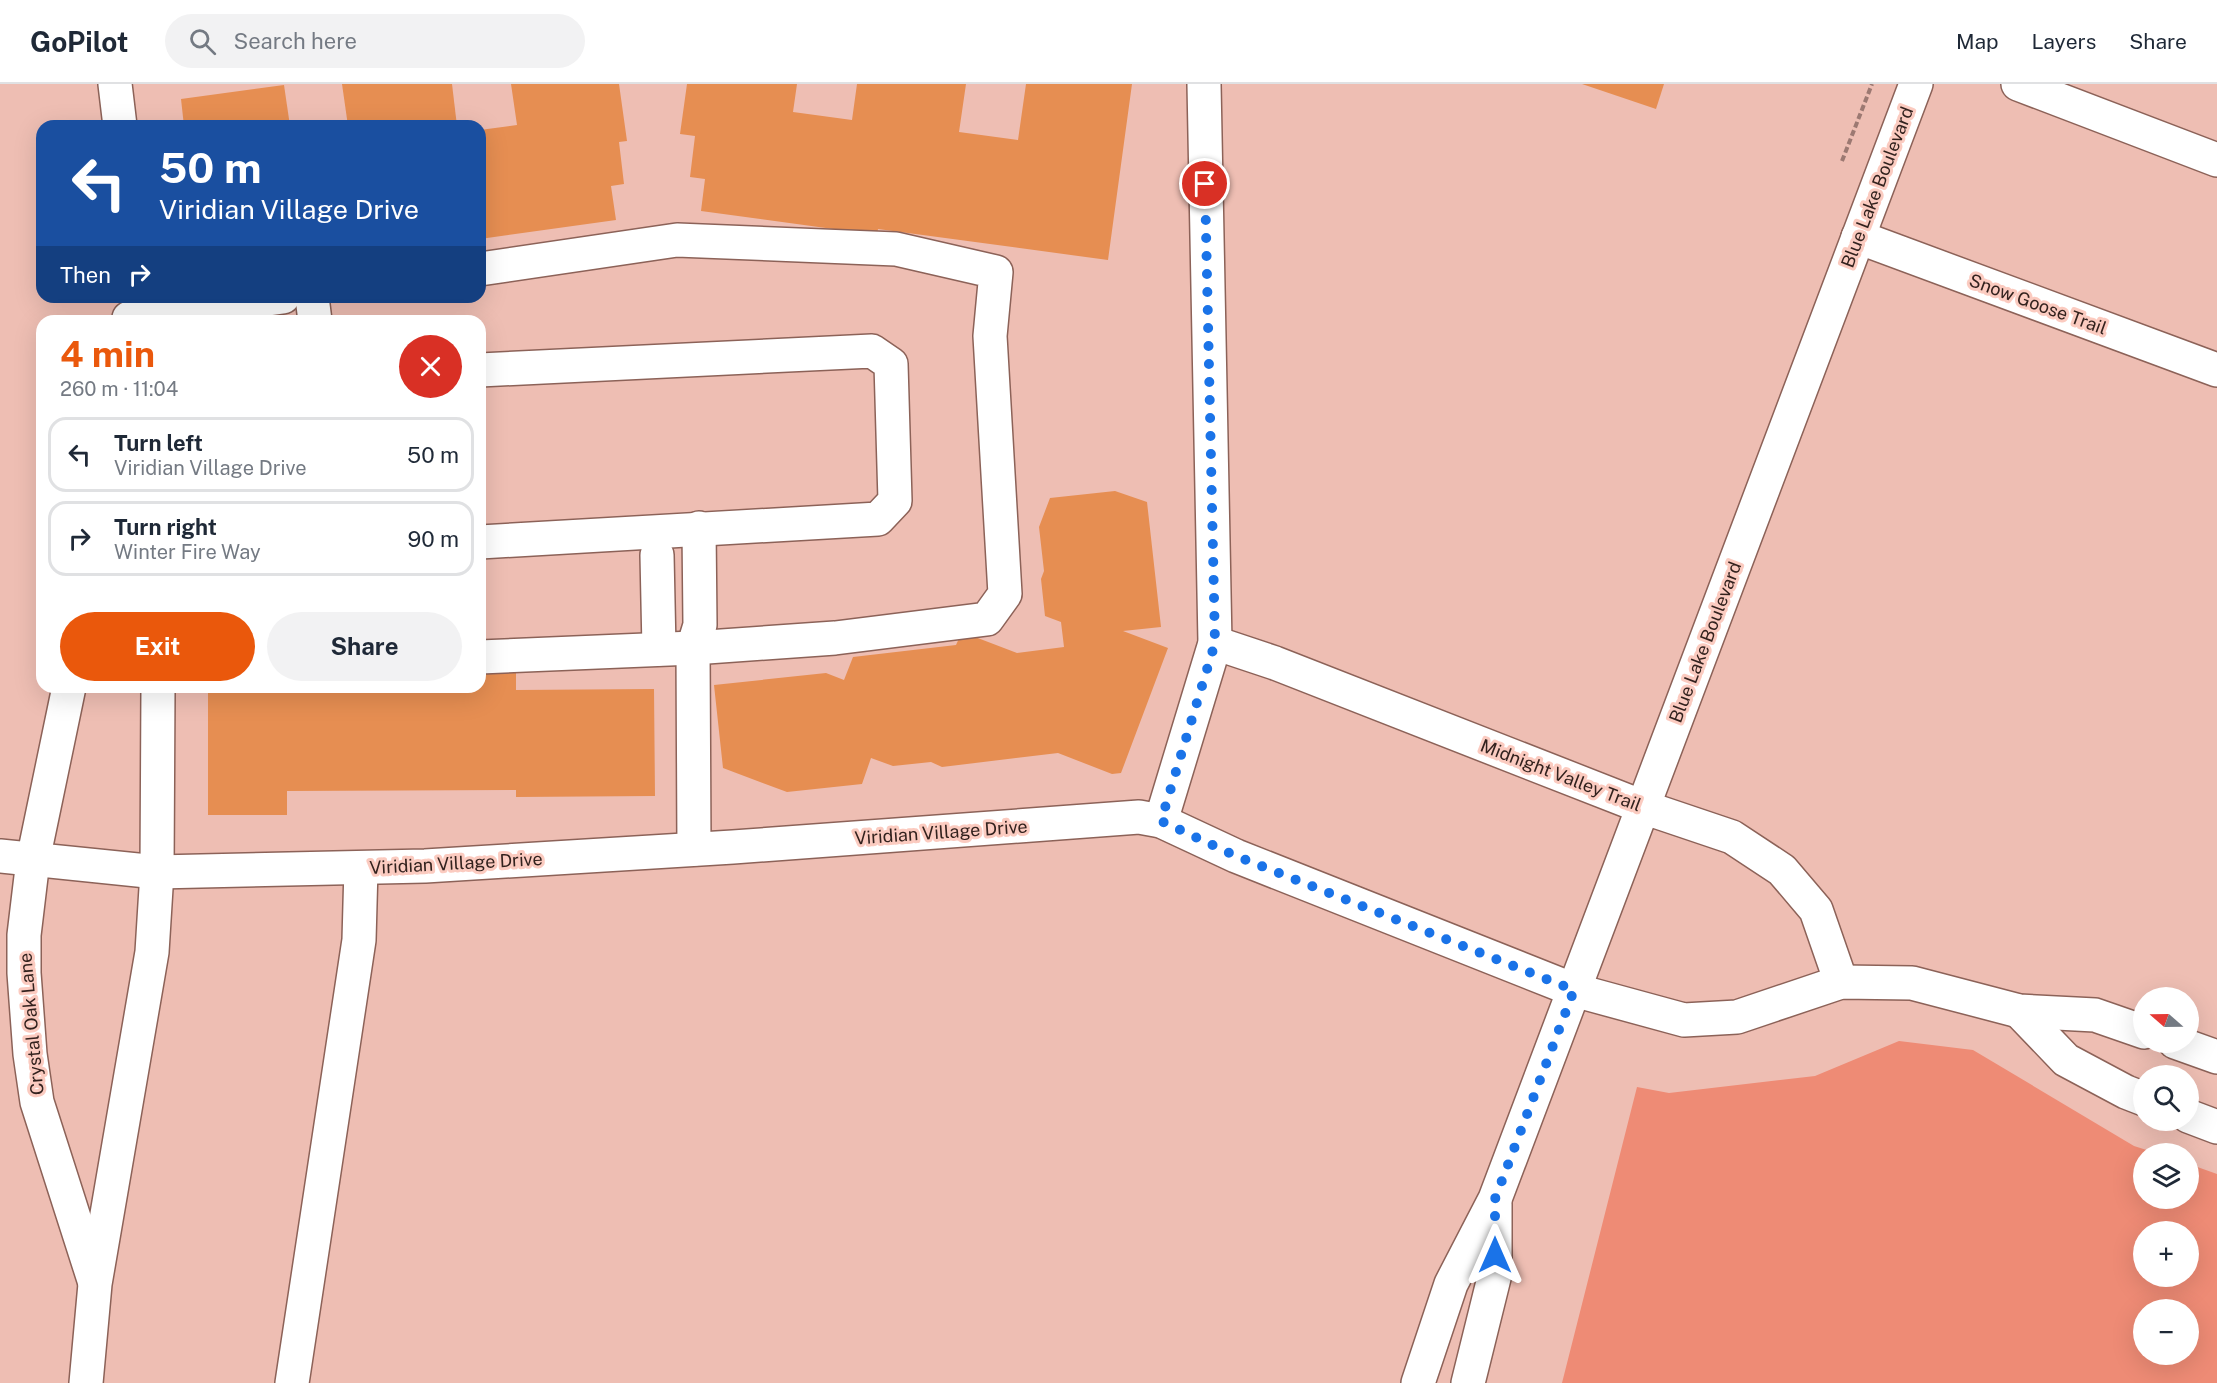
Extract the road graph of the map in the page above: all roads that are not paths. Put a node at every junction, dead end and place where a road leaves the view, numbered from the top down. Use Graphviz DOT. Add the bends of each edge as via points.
graph roads {
  1 [pos="115,84"];
  2 [pos="1204,84"];
  3 [pos="1916,84"];
  4 [pos="2018,84"];
  5 [pos="119,120"];
  6 [pos="2217,160"];
  7 [pos="1858,237"];
  8 [pos="486,267"];
  9 [pos="221,303"];
  10 [pos="129,312"];
  11 [pos="486,370"];
  12 [pos="2217,370"];
  13 [pos="699,528"];
  14 [pos="486,542"];
  15 [pos="657,555"];
  16 [pos="1215,643"];
  17 [pos="693,648"];
  18 [pos="659,650"];
  19 [pos="486,657"];
  20 [pos="68,693"];
  21 [pos="158,693"];
  22 [pos="1643,807"];
  23 [pos="1161,821"];
  24 [pos="694,849"];
  25 [pos="0,856"];
  26 [pos="33,860"];
  27 [pos="362,868"];
  28 [pos="157,872"];
  29 [pos="1841,982"];
  30 [pos="1574,990"];
  31 [pos="2019,1011"];
  32 [pos="2133,1028"];
  33 [pos="2199,1051"];
  34 [pos="2217,1057"];
  35 [pos="2133,1095"];
  36 [pos="2199,1120"];
  37 [pos="2217,1126"];
  38 [pos="1495,1199"];
  39 [pos="95,1284"];
  40 [pos="86,1383"];
  41 [pos="292,1383"];
  42 [pos="1418,1383"];
  43 [pos="1468,1383"];
  1 -- 5 [label="street"];
  2 -- 16 [label="street"];
  3 -- 7 [label="street, Blue Lake Boulevard"];
  4 -- 6 [label="street"];
  7 -- 12 [label="street, Snow Goose Trail"];
  7 -- 22 [label="street, Blue Lake Boulevard"];
  8 -- 17 [label="street" via="677,240 896,249 996,272 990,336 1005,594 987,619 836,638"];
  9 -- 10 [label="street"];
  11 -- 13 [label="street" via="872,351 891,364 895,501 878,519"];
  13 -- 14 [label="street"];
  13 -- 17 [label="street" via="700,625"];
  15 -- 18 [label="street"];
  16 -- 22 [label="street, Midnight Valley Trail"];
  16 -- 23 [label="street"];
  17 -- 18 [label="street"];
  17 -- 24 [label="street"];
  18 -- 19 [label="street"];
  20 -- 26 [label="street, Crystal Oak Lane"];
  21 -- 28 [label="street, Crystal Oak Lane"];
  22 -- 29 [label="street, Midnight Valley Trail" via="1731,837 1782,870 1816,910"];
  22 -- 30 [label="street, Blue Lake Boulevard"];
  23 -- 24 [label="street, Viridian Village Drive" via="1139,817"];
  23 -- 30 [label="street, Viridian Village Drive" via="1236,856"];
  24 -- 27 [label="street, Viridian Village Drive"];
  25 -- 26 [label="street, Viridian Village Drive"];
  26 -- 28 [label="street, Viridian Village Drive"];
  26 -- 39 [label="street, Crystal Oak Lane" via="24,934 24,973 37,1102"];
  27 -- 28 [label="street, Viridian Village Drive"];
  27 -- 41 [label="street" via="359,940"];
  28 -- 39 [label="street, Crystal Oak Lane" via="152,952"];
  29 -- 30 [label="street, Viridian Village Drive" via="1737,1017 1684,1020"];
  29 -- 31 [label="street, Viridian Village Drive" via="1912,982"];
  30 -- 38 [label="street, Blue Lake Boulevard"];
  31 -- 32 [label="street, Viridian Village Drive" via="2094,1015"];
  31 -- 35 [label="street" via="2067,1060"];
  33 -- 34 [label="street"];
  36 -- 37 [label="street"];
  38 -- 42 [label="street, Blue Lake Boulevard" via="1451,1284"];
  38 -- 43 [label="street, Blue Lake Boulevard" via="1495,1274"];
  39 -- 40 [label="street, Crystal Oak Lane"];
}
